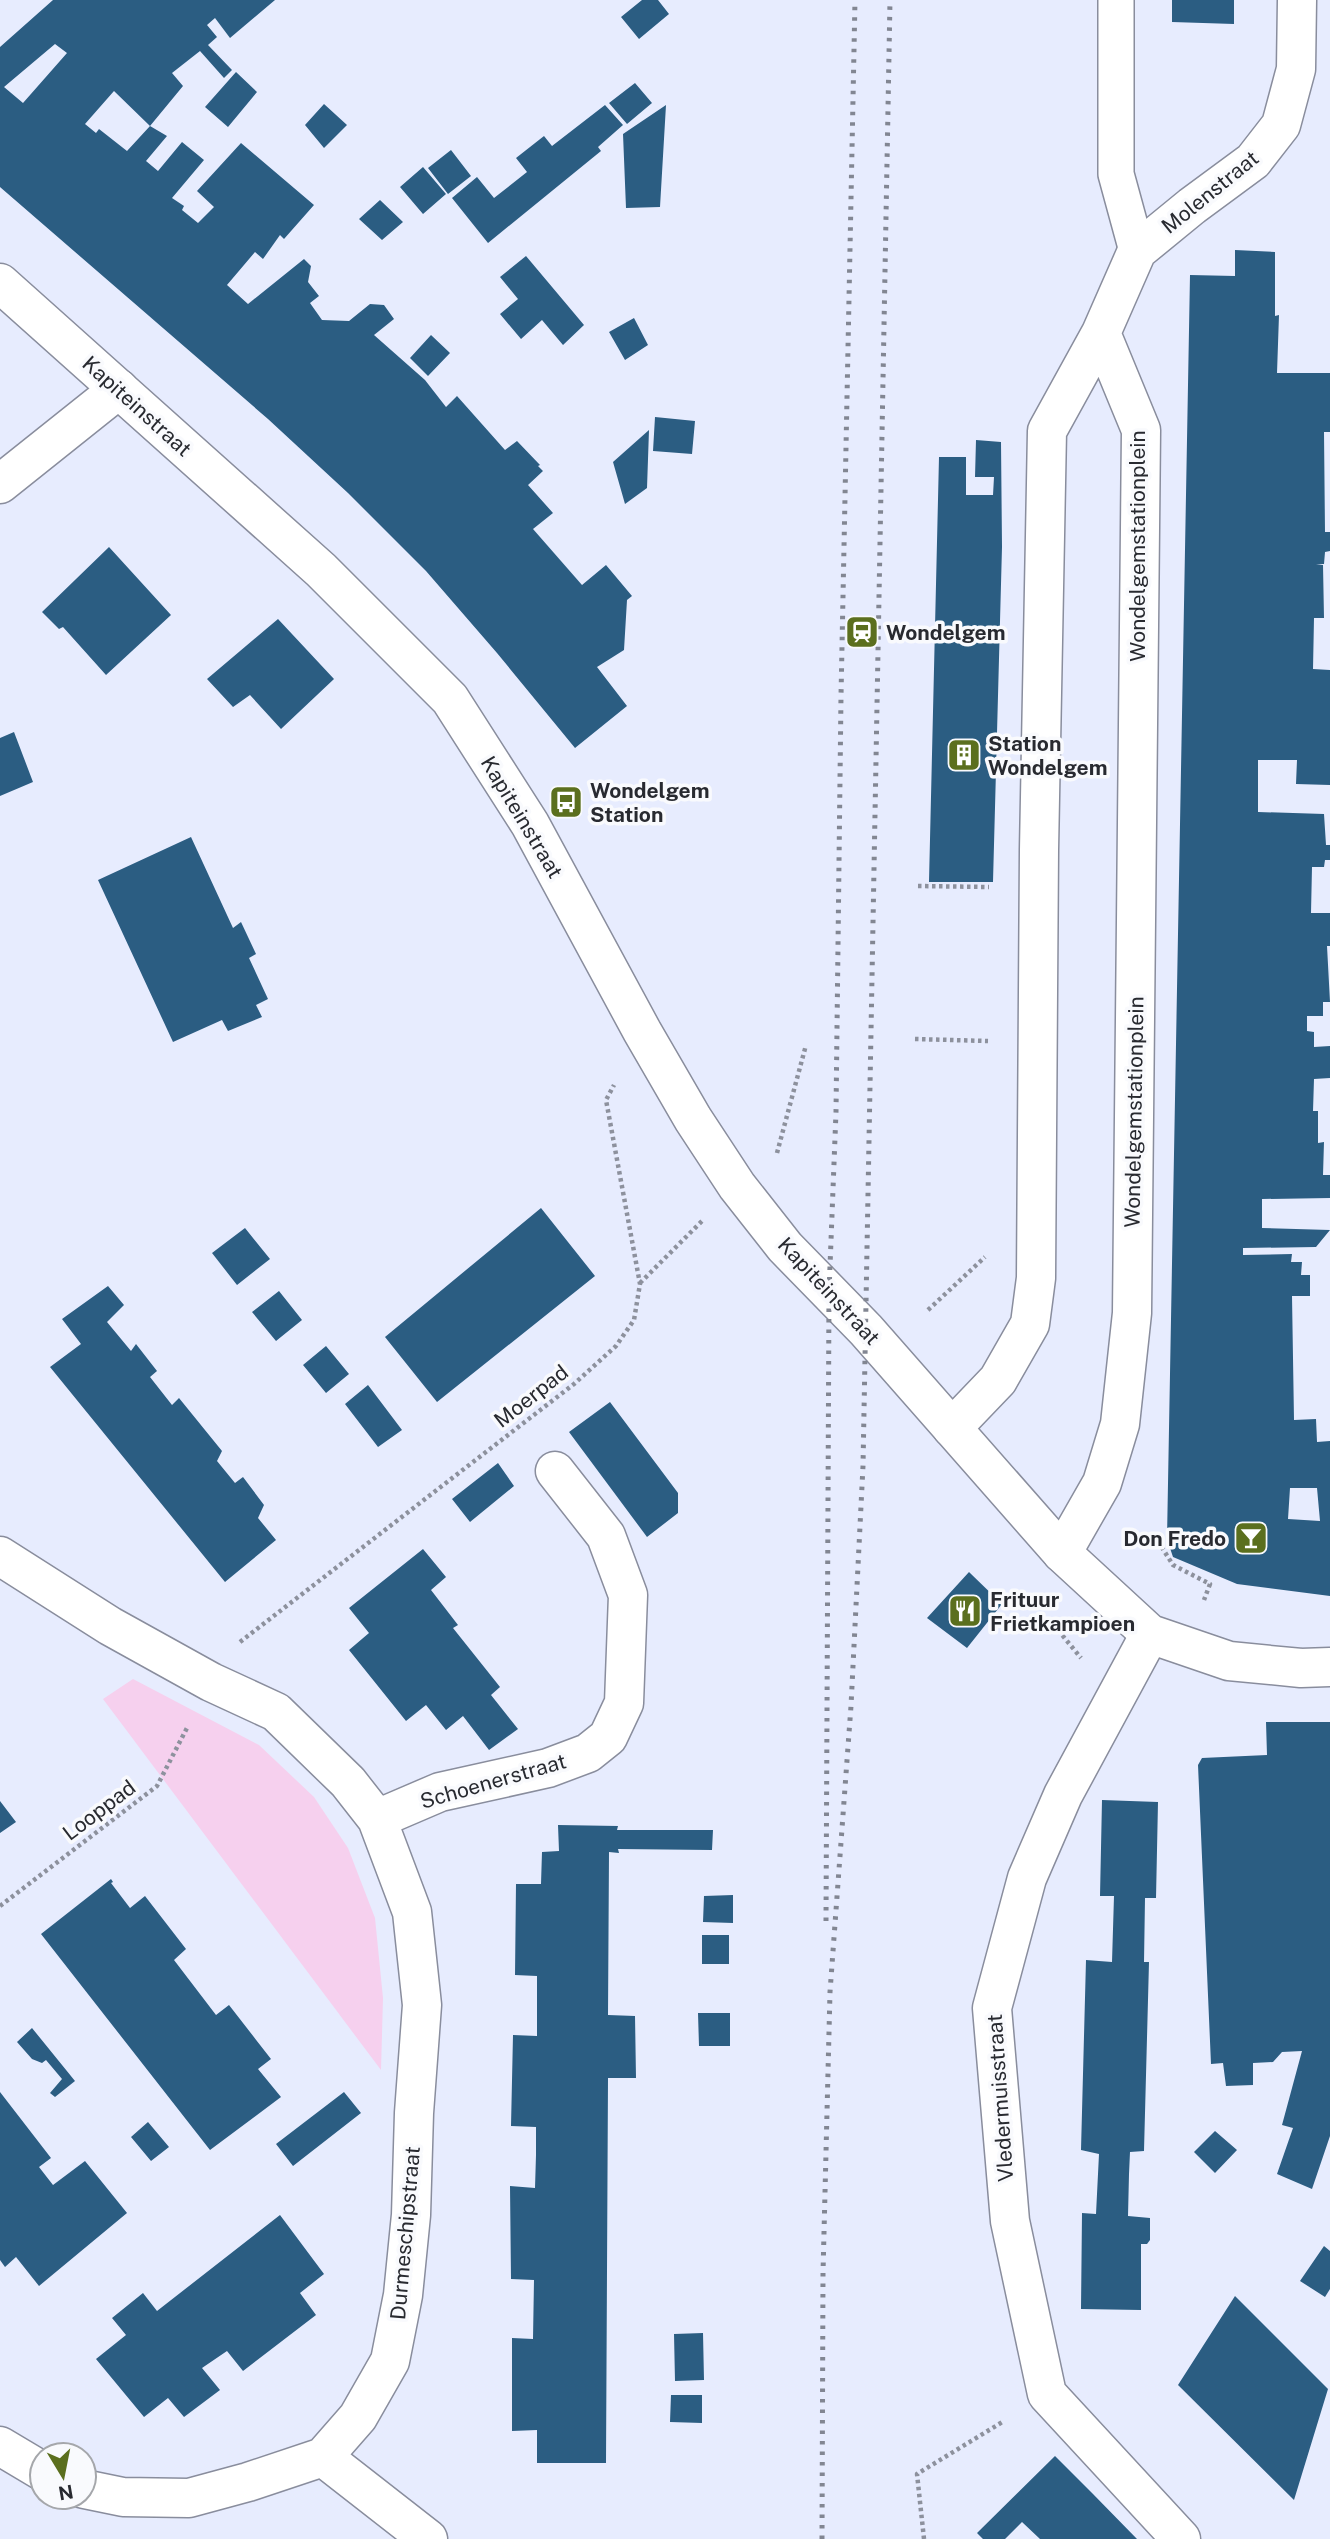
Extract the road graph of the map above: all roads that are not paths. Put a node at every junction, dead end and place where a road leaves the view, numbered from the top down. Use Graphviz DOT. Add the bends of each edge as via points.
graph roads {
  1 [pos="1116,0"];
  2 [pos="1297,0"];
  3 [pos="1137,251"];
  4 [pos="0,283"];
  5 [pos="1101,333"];
  6 [pos="119,389"];
  7 [pos="0,484"];
  8 [pos="952,1428"];
  9 [pos="555,1471"];
  10 [pos="1062,1553"];
  11 [pos="0,1556"];
  12 [pos="1150,1634"];
  13 [pos="1330,1667"];
  14 [pos="377,1819"];
  15 [pos="0,2446"];
  16 [pos="323,2457"];
  17 [pos="28,2463"];
  18 [pos="98,2492"];
  19 [pos="428,2539"];
  20 [pos="1181,2539"];
  1 -- 3 [label="lane" via="1116,174"];
  2 -- 3 [label="street, Molenstraat" via="1296,69 1281,125 1253,161"];
  3 -- 5 [label="street, Molenstraat"];
  4 -- 6 [label="street, Kapiteinstraat"];
  5 -- 8 [label="street" via="1047,431 1037,1278 1030,1324 998,1380"];
  5 -- 10 [label="street, Wondelgemstationplein" via="1141,430 1132,1313 1120,1424 1102,1483"];
  6 -- 7 [label="street"];
  6 -- 8 [label="street, Kapiteinstraat" via="321,570 450,699 530,824 693,1119 749,1201 785,1247"];
  8 -- 10 [label="street, Kapiteinstraat"];
  9 -- 14 [label="street, Schoenerstraat" via="606,1536 628,1595 624,1703 608,1737 588,1753 548,1768 440,1792"];
  10 -- 12 [label="street, Kapiteinstraat"];
  11 -- 14 [label="street" via="110,1626 276,1712 348,1782"];
  12 -- 13 [label="street" via="1229,1661"];
  12 -- 20 [label="street, Vledermuisstraat" via="1063,1794 1027,1878 992,2008 1010,2221 1047,2394"];
  14 -- 16 [label="street, Durmeschipstraat" via="412,1912 422,2005 411,2215 390,2361 358,2417"];
  15 -- 17 [label="street"];
  16 -- 18 [label="street" via="189,2498"];
  16 -- 19 [label="street"];
}
